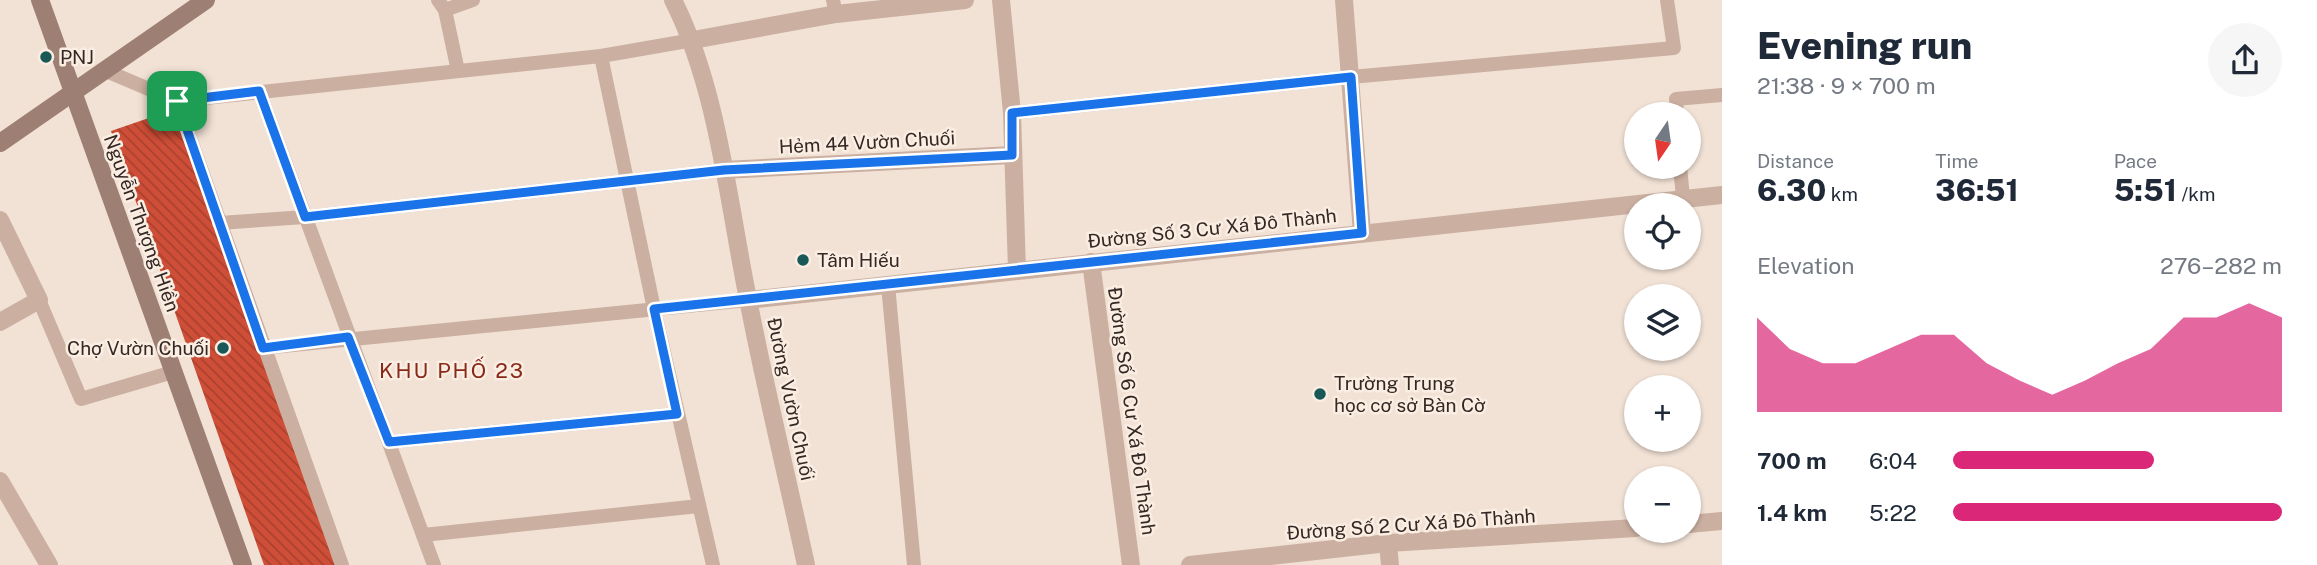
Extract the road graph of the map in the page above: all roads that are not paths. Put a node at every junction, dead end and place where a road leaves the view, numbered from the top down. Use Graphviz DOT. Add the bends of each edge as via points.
graph roads {
  1 [pos="40,0"];
  2 [pos="473,0"];
  3 [pos="673,0"];
  4 [pos="965,0"];
  5 [pos="1001,0"];
  6 [pos="1343,0"];
  7 [pos="1667,0"];
  8 [pos="200,2"];
  9 [pos="441,5"];
  10 [pos="834,7"];
  11 [pos="693,40"];
  12 [pos="601,56"];
  13 [pos="104,71"];
  14 [pos="458,71"];
  15 [pos="1351,77"];
  16 [pos="259,91"];
  17 [pos="73,92"];
  18 [pos="1722,95"];
  19 [pos="177,101"];
  20 [pos="1675,102"];
  21 [pos="1012,113"];
  22 [pos="0,143"];
  23 [pos="1012,155"];
  24 [pos="724,170"];
  25 [pos="627,180"];
  26 [pos="1722,195"];
  27 [pos="1701,197"];
  28 [pos="1624,204"];
  29 [pos="305,217"];
  30 [pos="0,220"];
  31 [pos="219,223"];
  32 [pos="1362,233"];
  33 [pos="1091,262"];
  34 [pos="1017,271"];
  35 [pos="888,285"];
  36 [pos="39,300"];
  37 [pos="748,300"];
  38 [pos="654,309"];
  39 [pos="0,322"];
  40 [pos="348,337"];
  41 [pos="263,348"];
  42 [pos="173,372"];
  43 [pos="677,414"];
  44 [pos="389,442"];
  45 [pos="0,481"];
  46 [pos="699,506"];
  47 [pos="1722,521"];
  48 [pos="1701,523"];
  49 [pos="1624,529"];
  50 [pos="423,535"];
  51 [pos="1388,543"];
  52 [pos="49,565"];
  53 [pos="243,565"];
  54 [pos="341,565"];
  55 [pos="434,565"];
  56 [pos="712,565"];
  57 [pos="806,565"];
  58 [pos="914,565"];
  59 [pos="1131,565"];
  60 [pos="1190,565"];
  61 [pos="1390,565"];
  1 -- 17 [label="street, Nguyễn Thượng Hiền"];
  2 -- 9 [label="lane"];
  3 -- 11 [label="street, Đường Vườn Chuối"];
  4 -- 10 [label="street"];
  5 -- 21 [label="street"];
  6 -- 15 [label="street"];
  7 -- 15 [label="lane" via="1674,48"];
  8 -- 13 [label="street"];
  9 -- 14 [label="lane"];
  10 -- 11 [label="street"];
  11 -- 12 [label="lane"];
  11 -- 24 [label="street, Đường Vườn Chuối"];
  12 -- 14 [label="lane"];
  12 -- 25 [label="lane"];
  13 -- 17 [label="street"];
  13 -- 19 [label="lane"];
  14 -- 16 [label="lane"];
  15 -- 21 [label="lane"];
  15 -- 32 [label="street"];
  16 -- 19 [label="lane"];
  16 -- 29 [label="lane"];
  17 -- 22 [label="street"];
  17 -- 42 [label="street, Nguyễn Thượng Hiền"];
  18 -- 20 [label="lane"];
  19 -- 31 [label="lane"];
  21 -- 23 [label="street"];
  23 -- 24 [label="street, Hẻm 44 Vườn Chuối"];
  23 -- 34 [label="street"];
  24 -- 25 [label="lane"];
  24 -- 37 [label="street, Đường Vườn Chuối"];
  25 -- 29 [label="lane"];
  25 -- 38 [label="lane"];
  26 -- 27 [label="street, Ðường Số 3 Cư Xá Đô Thành"];
  28 -- 32 [label="street, Ðường Số 3 Cư Xá Đô Thành"];
  29 -- 31 [label="lane"];
  29 -- 40 [label="lane"];
  30 -- 36 [label="street"];
  31 -- 41 [label="lane"];
  32 -- 33 [label="street, Ðường Số 3 Cư Xá Đô Thành"];
  33 -- 34 [label="street, Ðường Số 3 Cư Xá Đô Thành"];
  33 -- 59 [label="street, Đường Số 6 Cư Xá Đô Thành"];
  34 -- 35 [label="street, Ðường Số 3 Cư Xá Đô Thành"];
  35 -- 37 [label="street, Ðường Số 3 Cư Xá Đô Thành"];
  35 -- 58 [label="lane"];
  36 -- 39 [label="street"];
  36 -- 42 [label="lane" via="81,399"];
  37 -- 38 [label="lane"];
  37 -- 57 [label="street, Đường Vườn Chuối"];
  38 -- 40 [label="lane"];
  38 -- 43 [label="lane"];
  40 -- 41 [label="lane"];
  40 -- 44 [label="lane"];
  41 -- 54 [label="lane"];
  42 -- 53 [label="street, Nguyễn Thượng Hiền"];
  43 -- 44 [label="lane"];
  43 -- 46 [label="lane"];
  44 -- 50 [label="lane"];
  45 -- 52 [label="street"];
  46 -- 50 [label="lane"];
  46 -- 56 [label="lane"];
  47 -- 48 [label="street"];
  49 -- 51 [label="street, Ðường Số 2 Cư Xá Đô Thành"];
  50 -- 55 [label="lane"];
  51 -- 60 [label="street, Ðường Số 2 Cư Xá Đô Thành"];
  51 -- 61 [label="street"];
}
